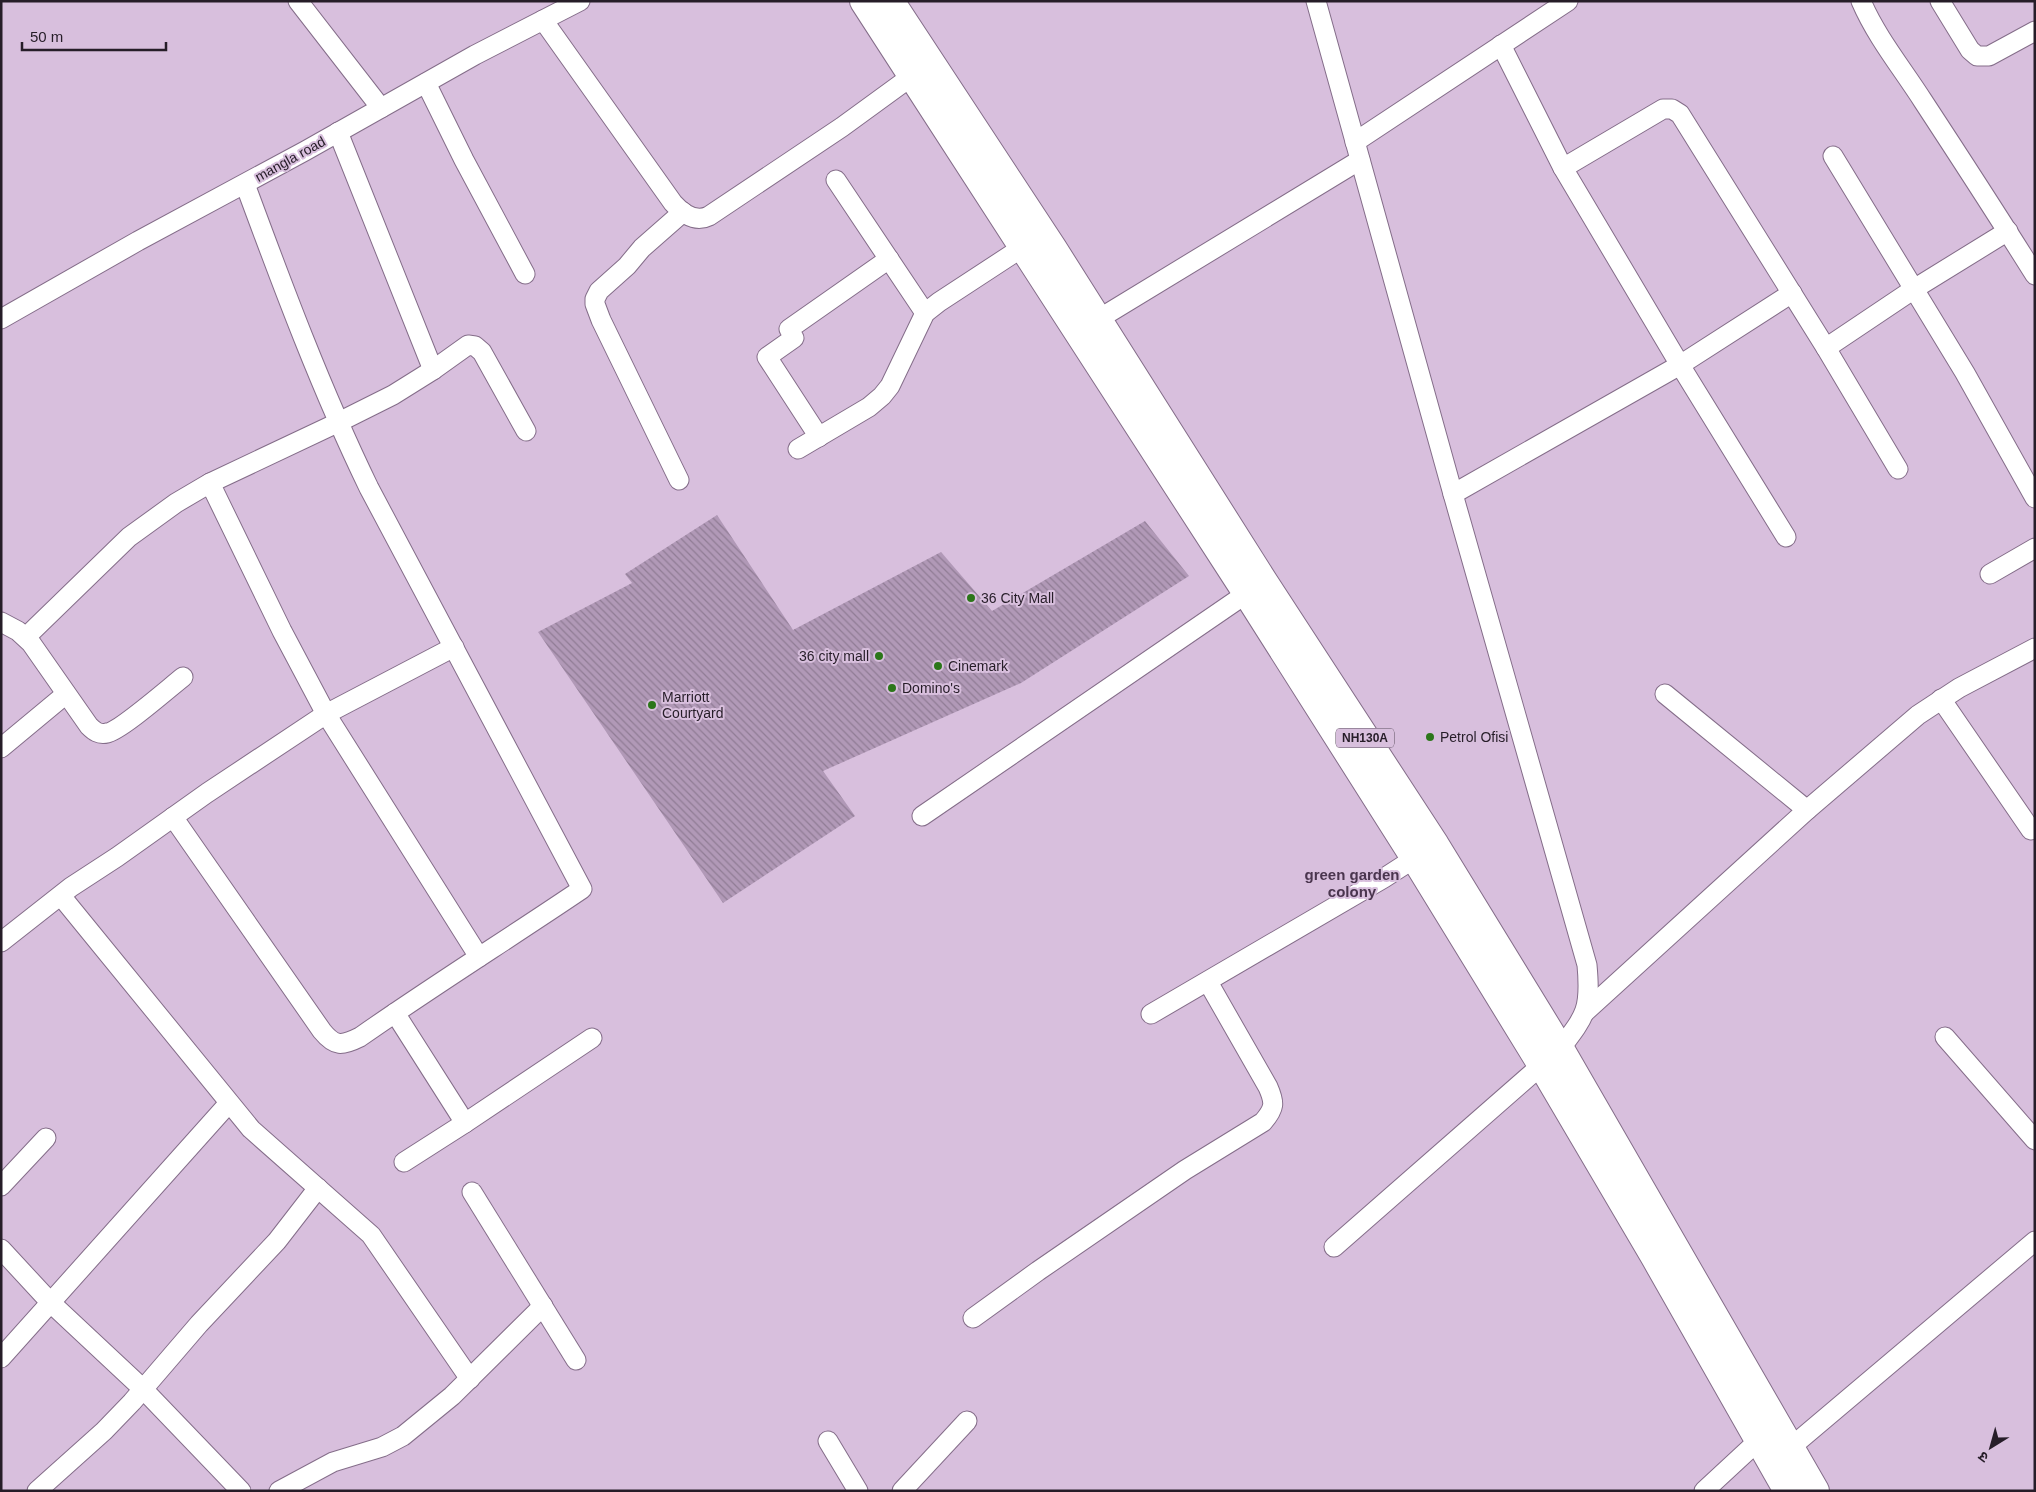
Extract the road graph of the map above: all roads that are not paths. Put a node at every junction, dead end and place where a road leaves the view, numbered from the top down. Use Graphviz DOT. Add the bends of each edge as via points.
graph roads {
  1 [pos="298,1"];
  2 [pos="580,1"];
  3 [pos="864,1"];
  4 [pos="890,1"];
  5 [pos="1316,1"];
  6 [pos="1568,1"];
  7 [pos="1861,1"];
  8 [pos="1940,1"];
  9 [pos="543,20"];
  10 [pos="2035,31"];
  11 [pos="1502,45"];
  12 [pos="912,76"];
  13 [pos="426,83"];
  14 [pos="381,108"];
  15 [pos="338,132"];
  16 [pos="1355,142"];
  17 [pos="1833,156"];
  18 [pos="1360,160"];
  19 [pos="1563,168"];
  20 [pos="836,180"];
  21 [pos="245,184"];
  22 [pos="683,212"];
  23 [pos="2008,231"];
  24 [pos="1036,253"];
  25 [pos="889,259"];
  26 [pos="2032,264"];
  27 [pos="526,274"];
  28 [pos="1914,289"];
  29 [pos="1792,293"];
  30 [pos="925,313"];
  31 [pos="1,319"];
  32 [pos="1097,320"];
  33 [pos="1826,348"];
  34 [pos="1680,365"];
  35 [pos="433,370"];
  36 [pos="337,423"];
  37 [pos="526,431"];
  38 [pos="819,437"];
  39 [pos="798,449"];
  40 [pos="1898,469"];
  41 [pos="679,480"];
  42 [pos="210,483"];
  43 [pos="1453,494"];
  44 [pos="2035,498"];
  45 [pos="1786,537"];
  46 [pos="2035,548"];
  47 [pos="1990,574"];
  48 [pos="1255,587"];
  49 [pos="1,622"];
  50 [pos="26,637"];
  51 [pos="454,647"];
  52 [pos="2035,648"];
  53 [pos="183,677"];
  54 [pos="66,694"];
  55 [pos="1666,694"];
  56 [pos="1941,698"];
  57 [pos="326,714"];
  58 [pos="1,748"];
  59 [pos="1807,810"];
  60 [pos="922,816"];
  61 [pos="173,817"];
  62 [pos="2031,830"];
  63 [pos="1415,858"];
  64 [pos="61,896"];
  65 [pos="5,931"];
  66 [pos="479,958"];
  67 [pos="1208,982"];
  68 [pos="1585,1012"];
  69 [pos="395,1013"];
  70 [pos="1151,1014"];
  71 [pos="1945,1037"];
  72 [pos="592,1038"];
  73 [pos="1551,1057"];
  74 [pos="228,1103"];
  75 [pos="465,1123"];
  76 [pos="46,1138"];
  77 [pos="2035,1140"];
  78 [pos="404,1162"];
  79 [pos="1,1186"];
  80 [pos="318,1188"];
  81 [pos="472,1192"];
  82 [pos="2035,1241"];
  83 [pos="1334,1247"];
  84 [pos="1,1249"];
  85 [pos="52,1303"];
  86 [pos="542,1306"];
  87 [pos="973,1318"];
  88 [pos="1,1358"];
  89 [pos="576,1360"];
  90 [pos="470,1379"];
  91 [pos="143,1389"];
  92 [pos="967,1421"];
  93 [pos="828,1441"];
  94 [pos="1758,1441"];
  95 [pos="1790,1448"];
  96 [pos="37,1491"];
  97 [pos="241,1491"];
  98 [pos="279,1491"];
  99 [pos="858,1491"];
  100 [pos="902,1491"];
  101 [pos="1704,1491"];
  102 [pos="1788,1491"];
  103 [pos="1815,1491"];
  1 -- 14 [label="street"];
  2 -- 9 [label="street, mangla road"];
  3 -- 12 [label="highway, NH130A"];
  4 -- 24 [label="highway, NH130A"];
  5 -- 16 [label="street"];
  6 -- 11 [label="street"];
  7 -- 23 [label="street" via="1876,33"];
  8 -- 10 [label="street" via="1977,56 1989,56"];
  9 -- 13 [label="street, mangla road"];
  9 -- 22 [label="street" via="672,203"];
  11 -- 16 [label="street"];
  11 -- 19 [label="street"];
  12 -- 22 [label="street" via="709,216 700,219"];
  12 -- 24 [label="highway, NH130A"];
  13 -- 14 [label="street, mangla road"];
  13 -- 27 [label="street"];
  14 -- 15 [label="street, mangla road"];
  15 -- 21 [label="street, mangla road"];
  15 -- 35 [label="street"];
  16 -- 18 [label="street"];
  17 -- 28 [label="street"];
  18 -- 32 [label="street"];
  18 -- 43 [label="street"];
  19 -- 29 [label="street" via="1663,109 1676,111 1684,118"];
  19 -- 34 [label="street"];
  20 -- 25 [label="street"];
  21 -- 31 [label="street, mangla road"];
  21 -- 36 [label="street"];
  22 -- 41 [label="street" via="599,291 595,299 597,311"];
  23 -- 26 [label="street"];
  23 -- 28 [label="street"];
  24 -- 30 [label="street" via="939,302"];
  24 -- 32 [label="highway, NH130A"];
  24 -- 48 [label="highway, NH130A"];
  25 -- 30 [label="street"];
  25 -- 38 [label="street" via="789,329 794,338 767,357"];
  28 -- 33 [label="street"];
  28 -- 44 [label="street"];
  29 -- 33 [label="street"];
  29 -- 34 [label="street"];
  30 -- 38 [label="street" via="894,379 882,396"];
  32 -- 48 [label="highway, NH130A"];
  33 -- 40 [label="street"];
  34 -- 43 [label="street"];
  34 -- 45 [label="street"];
  35 -- 36 [label="street" via="393,395"];
  35 -- 37 [label="street" via="463,347 468,345 479,349"];
  36 -- 42 [label="street"];
  36 -- 51 [label="street" via="368,488"];
  38 -- 39 [label="street"];
  42 -- 50 [label="street" via="142,526"];
  42 -- 57 [label="street"];
  43 -- 68 [label="street" via="1587,965"];
  46 -- 47 [label="street"];
  48 -- 60 [label="street"];
  48 -- 63 [label="highway, NH130A"];
  48 -- 73 [label="highway, NH130A" via="1435,845"];
  49 -- 50 [label="street"];
  50 -- 54 [label="street"];
  51 -- 57 [label="street"];
  51 -- 66 [label="street" via="582,889"];
  52 -- 56 [label="street"];
  53 -- 54 [label="street" via="120,727 106,734 89,726"];
  54 -- 58 [label="street"];
  55 -- 59 [label="street"];
  56 -- 59 [label="street"];
  56 -- 62 [label="street"];
  57 -- 61 [label="street"];
  57 -- 66 [label="street"];
  59 -- 68 [label="street"];
  61 -- 64 [label="street"];
  61 -- 69 [label="street" via="329,1040 338,1044 351,1042"];
  63 -- 67 [label="street"];
  63 -- 73 [label="highway, NH130A"];
  64 -- 65 [label="street"];
  64 -- 74 [label="street"];
  66 -- 69 [label="street"];
  67 -- 70 [label="street"];
  67 -- 87 [label="street" via="1268,1087 1274,1104 1271,1114"];
  68 -- 73 [label="street"];
  69 -- 75 [label="street"];
  71 -- 77 [label="street"];
  72 -- 75 [label="street"];
  73 -- 83 [label="street"];
  73 -- 94 [label="highway, NH130A" via="1654,1257"];
  73 -- 95 [label="highway, NH130A"];
  74 -- 80 [label="street" via="257,1135"];
  74 -- 85 [label="street"];
  75 -- 78 [label="street"];
  76 -- 79 [label="street"];
  80 -- 90 [label="street" via="363,1226 381,1247"];
  80 -- 91 [label="street" via="277,1241"];
  81 -- 86 [label="street"];
  82 -- 95 [label="street"];
  84 -- 85 [label="street"];
  85 -- 88 [label="street"];
  85 -- 91 [label="street"];
  86 -- 89 [label="street"];
  86 -- 90 [label="street"];
  90 -- 98 [label="street" via="403,1436 382,1447 333,1462"];
  91 -- 96 [label="street" via="104,1431"];
  91 -- 97 [label="street"];
  92 -- 100 [label="street"];
  93 -- 99 [label="street"];
  94 -- 101 [label="street"];
  94 -- 102 [label="highway, NH130A"];
  95 -- 103 [label="highway, NH130A"];
}
